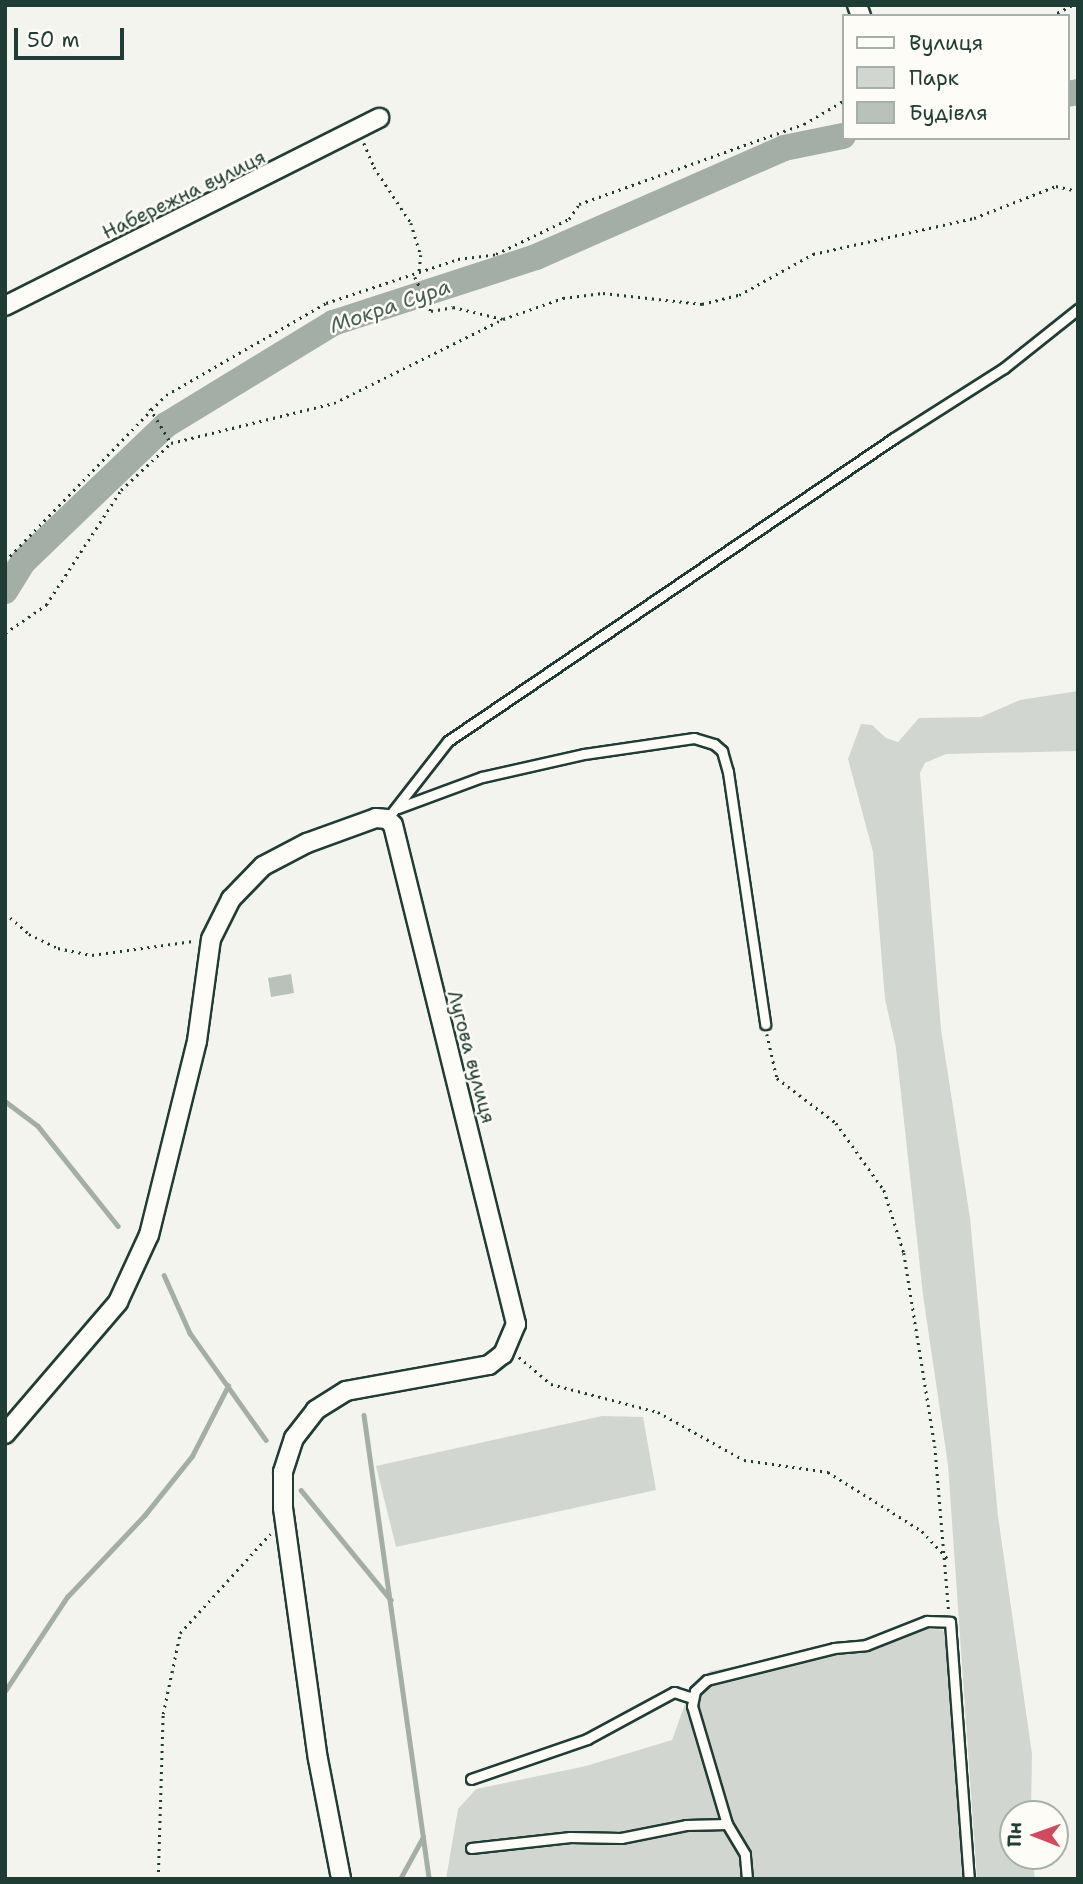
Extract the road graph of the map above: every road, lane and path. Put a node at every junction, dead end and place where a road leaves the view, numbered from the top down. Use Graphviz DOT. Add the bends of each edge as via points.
graph roads {
  1 [pos="1073,5"];
  2 [pos="1055,14"];
  3 [pos="842,102"];
  4 [pos="379,118"];
  5 [pos="359,131"];
  6 [pos="1078,191"];
  7 [pos="417,276"];
  8 [pos="5,306"];
  9 [pos="1078,309"];
  10 [pos="503,319"];
  11 [pos="150,408"];
  12 [pos="171,443"];
  13 [pos="5,561"];
  14 [pos="5,634"];
  15 [pos="393,814"];
  16 [pos="5,913"];
  17 [pos="211,939"];
  18 [pos="765,1024"];
  19 [pos="507,1347"];
  20 [pos="5,1434"];
  21 [pos="271,1531"];
  22 [pos="947,1558"];
  23 [pos="950,1622"];
  24 [pos="692,1698"];
  25 [pos="471,1779"];
  26 [pos="727,1824"];
  27 [pos="471,1848"];
  28 [pos="158,1879"];
  29 [pos="341,1879"];
  30 [pos="747,1879"];
  31 [pos="969,1879"];
  1 -- 2 [label="path"];
  3 -- 7 [label="path" via="804,124 579,204 569,219 496,254 458,259"];
  4 -- 5 [label="street, Набережна вулиця"];
  5 -- 7 [label="path" via="374,167 411,223 421,255"];
  5 -- 8 [label="street, Набережна вулиця"];
  6 -- 10 [label="path" via="1056,186 974,218 813,254 739,295 702,304 603,293 563,299"];
  7 -- 10 [label="path" via="431,311 453,307"];
  7 -- 11 [label="path" via="326,303"];
  9 -- 15 [label="lane" via="1004,368 448,741"];
  10 -- 12 [label="path" via="334,403"];
  11 -- 12 [label="path"];
  11 -- 13 [label="path"];
  12 -- 14 [label="path" via="121,490 47,605"];
  15 -- 17 [label="street" via="307,843 263,866 232,899"];
  15 -- 18 [label="lane" via="482,777 584,754 694,738 714,744 722,751 731,786"];
  15 -- 19 [label="street, Лугова вулиця" via="514,1307 516,1324"];
  16 -- 17 [label="path" via="29,934 58,948 92,955"];
  17 -- 20 [label="street" via="197,1041 149,1235 118,1302"];
  18 -- 22 [label="path" via="777,1078 836,1123 884,1190 904,1253 935,1446"];
  19 -- 22 [label="path" via="551,1384 657,1412 744,1460 828,1472 922,1531"];
  19 -- 29 [label="street" via="489,1364 473,1370 346,1391 316,1410 294,1438 283,1472 316,1746"];
  21 -- 28 [label="path" via="180,1633 163,1714"];
  22 -- 23 [label="path"];
  23 -- 24 [label="lane" via="927,1621 866,1645 834,1648 707,1680"];
  23 -- 31 [label="lane"];
  24 -- 25 [label="lane" via="674,1692 587,1739"];
  24 -- 26 [label="lane"];
  26 -- 27 [label="lane" via="686,1825 621,1838 570,1837"];
  26 -- 30 [label="lane" via="745,1854"];
}
